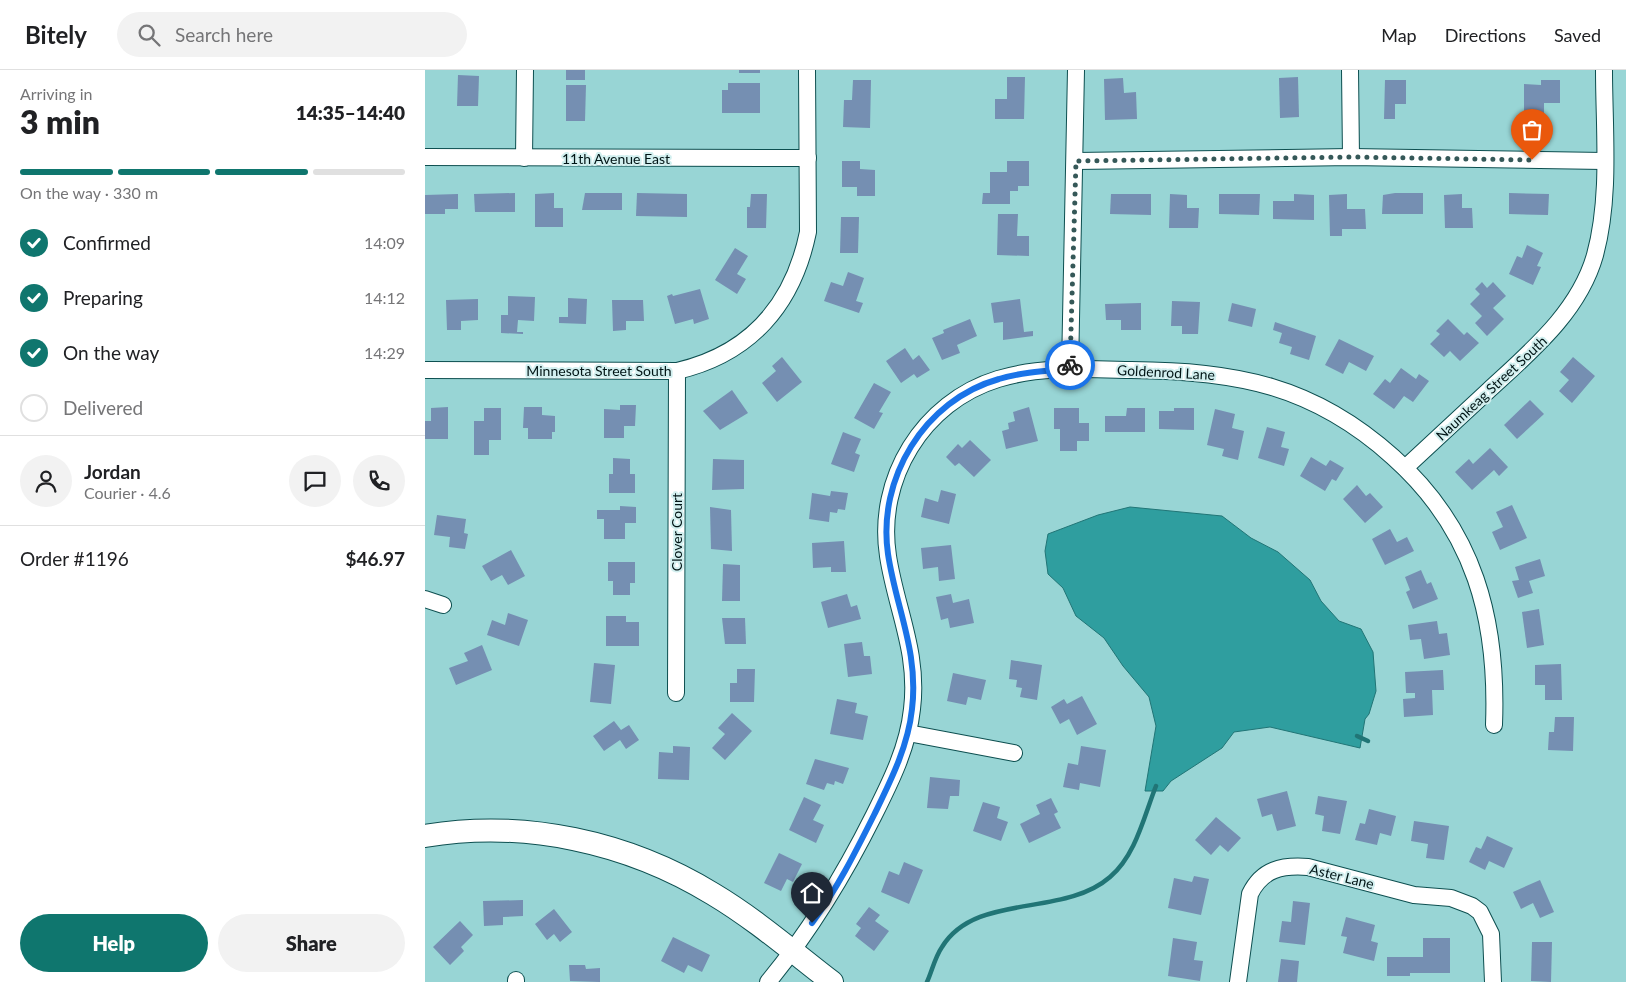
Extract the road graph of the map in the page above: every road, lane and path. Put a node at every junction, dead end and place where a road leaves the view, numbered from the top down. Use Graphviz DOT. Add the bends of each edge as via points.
graph roads {
  1 [pos="525,70"];
  2 [pos="807,70"];
  3 [pos="1076,70"];
  4 [pos="1349,70"];
  5 [pos="1604,70"];
  6 [pos="425,157"];
  7 [pos="1351,157"];
  8 [pos="524,158"];
  9 [pos="808,158"];
  10 [pos="1076,161"];
  11 [pos="1605,161"];
  12 [pos="1070,369"];
  13 [pos="425,370"];
  14 [pos="677,371"];
  15 [pos="1405,468"];
  16 [pos="425,598"];
  17 [pos="443,606"];
  18 [pos="676,693"];
  19 [pos="1494,726"];
  20 [pos="908,732"];
  21 [pos="1014,753"];
  22 [pos="425,836"];
  23 [pos="791,951"];
  24 [pos="768,982"];
  25 [pos="832,982"];
  26 [pos="1238,982"];
  27 [pos="1493,982"];
  1 -- 8 [label="street"];
  2 -- 9 [label="street, Minnesota Street South"];
  3 -- 10 [label="street"];
  4 -- 7 [label="street"];
  5 -- 11 [label="street, Naumkeag Street South"];
  6 -- 8 [label="street, 11th Avenue East"];
  7 -- 10 [label="street"];
  7 -- 11 [label="street"];
  8 -- 9 [label="street, 11th Avenue East"];
  9 -- 14 [label="street, Minnesota Street South" via="808,232 801,262 785,296 769,317 735,348 699,366"];
  10 -- 12 [label="street"];
  11 -- 15 [label="street, Naumkeag Street South" via="1602,216 1594,256 1577,294 1547,336"];
  12 -- 15 [label="street, Goldenrod Lane" via="1189,371 1246,379 1276,388 1332,413 1363,433"];
  12 -- 20 [label="street, Goldenrod Lane" via="1030,372 998,379 953,401 921,432 896,474 889,494 885,534 892,579 913,661"];
  13 -- 14 [label="street, Minnesota Street South"];
  14 -- 18 [label="street, Clover Court"];
  15 -- 19 [label="street, Goldenrod Lane" via="1443,514 1459,541 1482,595 1495,666"];
  16 -- 17 [label="street"];
  20 -- 21 [label="street"];
  20 -- 23 [label="street, Goldenrod Lane" via="890,782 851,861 829,899"];
  22 -- 23 [label="street" via="470,831 541,833 614,849 649,862 713,894"];
  23 -- 24 [label="street, Goldenrod Lane"];
  23 -- 25 [label="street"];
  26 -- 27 [label="street, Aster Lane" via="1250,894 1256,882 1276,868 1291,866 1308,867 1414,895 1451,898 1472,906 1483,917 1491,934"];
}
